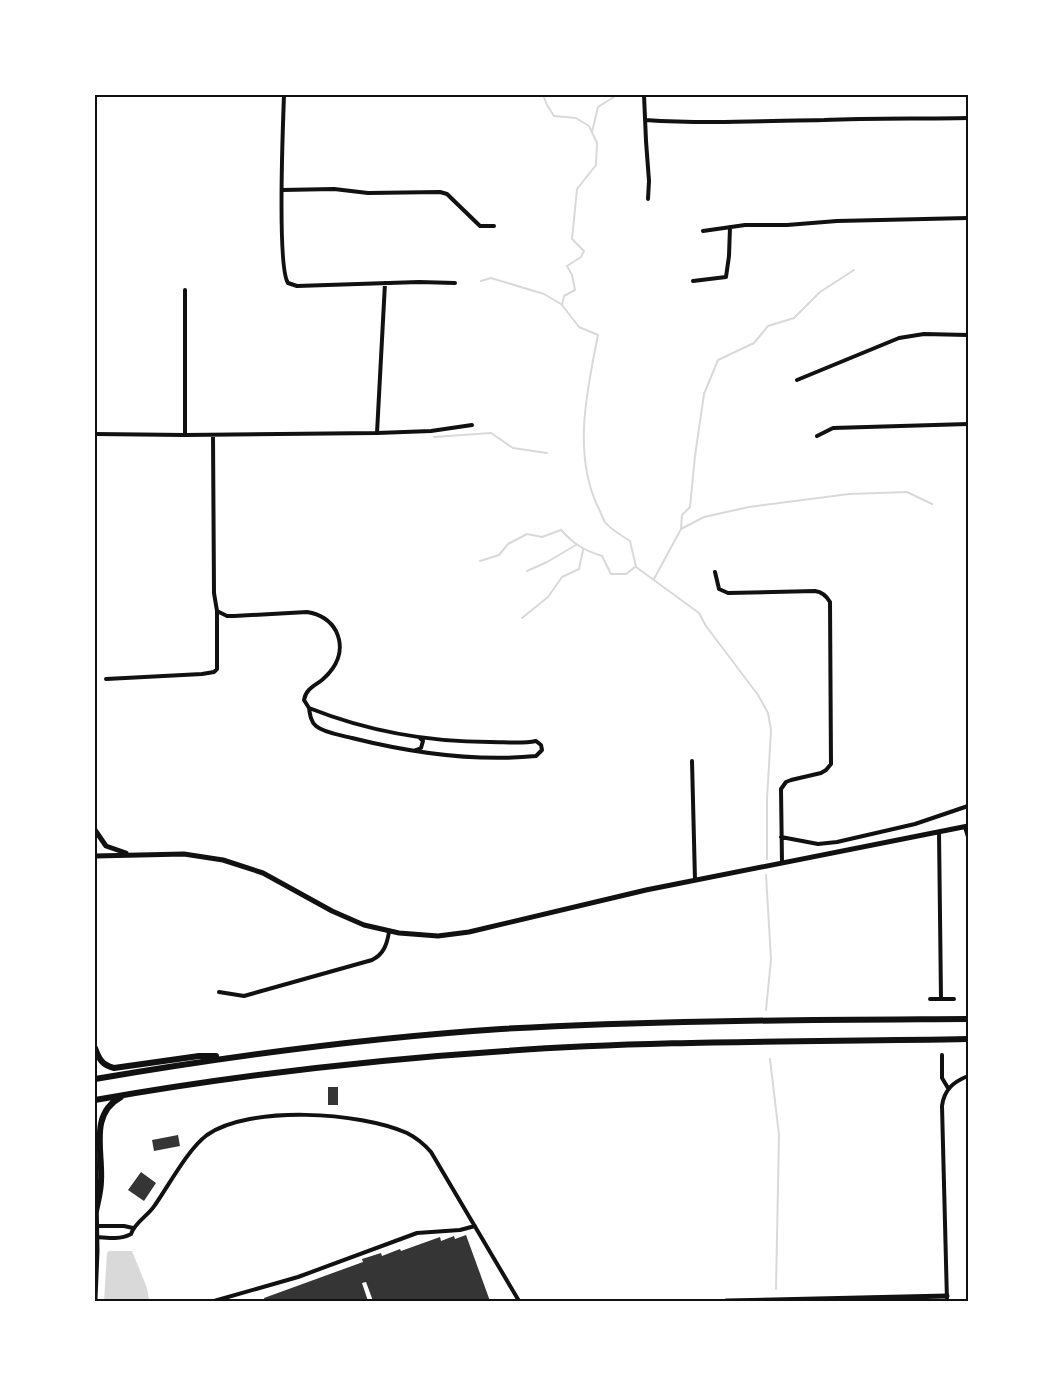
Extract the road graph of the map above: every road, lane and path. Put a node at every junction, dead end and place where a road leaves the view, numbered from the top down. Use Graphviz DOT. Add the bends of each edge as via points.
graph roads {
  1 [pos="284,95"];
  2 [pos="644,95"];
  3 [pos="968,118"];
  4 [pos="646,120"];
  5 [pos="282,190"];
  6 [pos="648,199"];
  7 [pos="968,218"];
  8 [pos="494,226"];
  9 [pos="730,227"];
  10 [pos="703,232"];
  11 [pos="693,281"];
  12 [pos="384,283"];
  13 [pos="455,283"];
  14 [pos="185,290"];
  15 [pos="968,335"];
  16 [pos="797,380"];
  17 [pos="968,424"];
  18 [pos="472,425"];
  19 [pos="377,433"];
  20 [pos="95,434"];
  21 [pos="185,435"];
  22 [pos="213,435"];
  23 [pos="817,436"];
  24 [pos="715,572"];
  25 [pos="218,611"];
  26 [pos="106,679"];
  27 [pos="309,708"];
  28 [pos="420,738"];
  29 [pos="411,751"];
  30 [pos="692,761"];
  31 [pos="968,806"];
  32 [pos="966,827"];
  33 [pos="95,830"];
  34 [pos="939,832"];
  35 [pos="781,837"];
  36 [pos="968,837"];
  37 [pos="129,854"];
  38 [pos="95,856"];
  39 [pos="782,863"];
  40 [pos="695,880"];
  41 [pos="389,932"];
  42 [pos="219,992"];
  43 [pos="930,999"];
  44 [pos="941,999"];
  45 [pos="954,999"];
  46 [pos="968,1019"];
  47 [pos="968,1040"];
  48 [pos="95,1048"];
  49 [pos="249,1055"];
  50 [pos="942,1055"];
  51 [pos="968,1076"];
  52 [pos="95,1079"];
  53 [pos="948,1088"];
  54 [pos="125,1095"];
  55 [pos="95,1100"];
  56 [pos="95,1137"];
  57 [pos="96,1212"];
  58 [pos="96,1226"];
  59 [pos="475,1226"];
  60 [pos="133,1228"];
  61 [pos="96,1237"];
  62 [pos="947,1298"];
  63 [pos="95,1299"];
  64 [pos="847,1299"];
  65 [pos="190,1301"];
  66 [pos="199,1301"];
  67 [pos="214,1301"];
  68 [pos="519,1301"];
  69 [pos="726,1301"];
  1 -- 5 [label="street"];
  2 -- 4 [label="street"];
  3 -- 4 [label="street" via="744,122"];
  4 -- 6 [label="street"];
  5 -- 8 [label="street" via="440,192 447,194 480,226"];
  5 -- 12 [label="street" via="282,246 286,280 291,285"];
  7 -- 9 [label="street"];
  9 -- 10 [label="street"];
  9 -- 11 [label="street" via="726,277"];
  12 -- 13 [label="street"];
  12 -- 19 [label="street"];
  14 -- 21 [label="street"];
  15 -- 16 [label="street" via="924,334 899,338"];
  17 -- 23 [label="street" via="833,428"];
  18 -- 19 [label="street" via="431,431"];
  19 -- 22 [label="street"];
  20 -- 21 [label="street"];
  21 -- 22 [label="street"];
  22 -- 25 [label="street" via="214,593"];
  24 -- 35 [label="street" via="719,589 728,593 815,591 825,595 830,602 831,764 821,773 786,782 781,789"];
  25 -- 26 [label="street" via="218,663 214,672"];
  25 -- 27 [label="street" via="227,616 307,612 315,613 330,623 339,640 339,656 328,674 307,692 304,700"];
  27 -- 28 [label="street" via="335,718"];
  27 -- 29 [label="street" via="312,722 320,729"];
  28 -- 29 [label="street" via="423,741 421,748"];
  28 -- 29 [label="street" via="462,742 536,741 542,750 536,756 484,757"];
  30 -- 40 [label="street"];
  31 -- 35 [label="street" via="915,824 837,842 818,844"];
  32 -- 34 [label="street"];
  32 -- 36 [label="street"];
  33 -- 37 [label="street" via="106,846"];
  34 -- 39 [label="street"];
  34 -- 44 [label="street"];
  35 -- 39 [label="street"];
  37 -- 38 [label="street"];
  37 -- 41 [label="street" via="200,855 249,867 348,918"];
  39 -- 40 [label="street"];
  40 -- 41 [label="street" via="469,932 424,936"];
  41 -- 42 [label="street" via="380,955 372,960 244,996"];
  43 -- 44 [label="street"];
  44 -- 45 [label="street"];
  46 -- 49 [label="highway" via="681,1022 502,1029"];
  47 -- 54 [label="highway" via="508,1050 363,1062"];
  48 -- 49 [label="highway" via="100,1061 114,1068 199,1056"];
  49 -- 52 [label="highway"];
  50 -- 53 [label="street" via="942,1078"];
  51 -- 53 [label="street"];
  53 -- 62 [label="street" via="943,1099 942,1116"];
  54 -- 55 [label="highway"];
  54 -- 57 [label="highway" via="108,1106 102,1118 101,1182"];
  56 -- 57 [label="street"];
  57 -- 58 [label="street"];
  58 -- 60 [label="street"];
  58 -- 61 [label="street"];
  59 -- 60 [label="street" via="431,1152 422,1143 394,1128 358,1119 318,1115 272,1117 223,1127 206,1136 151,1211"];
  59 -- 67 [label="street" via="417,1233 298,1277"];
  59 -- 68 [label="street"];
  60 -- 61 [label="street" via="126,1237"];
  61 -- 63 [label="street"];
  62 -- 64 [label="street"];
  64 -- 69 [label="street"];
  65 -- 66 [label="street"];
}
